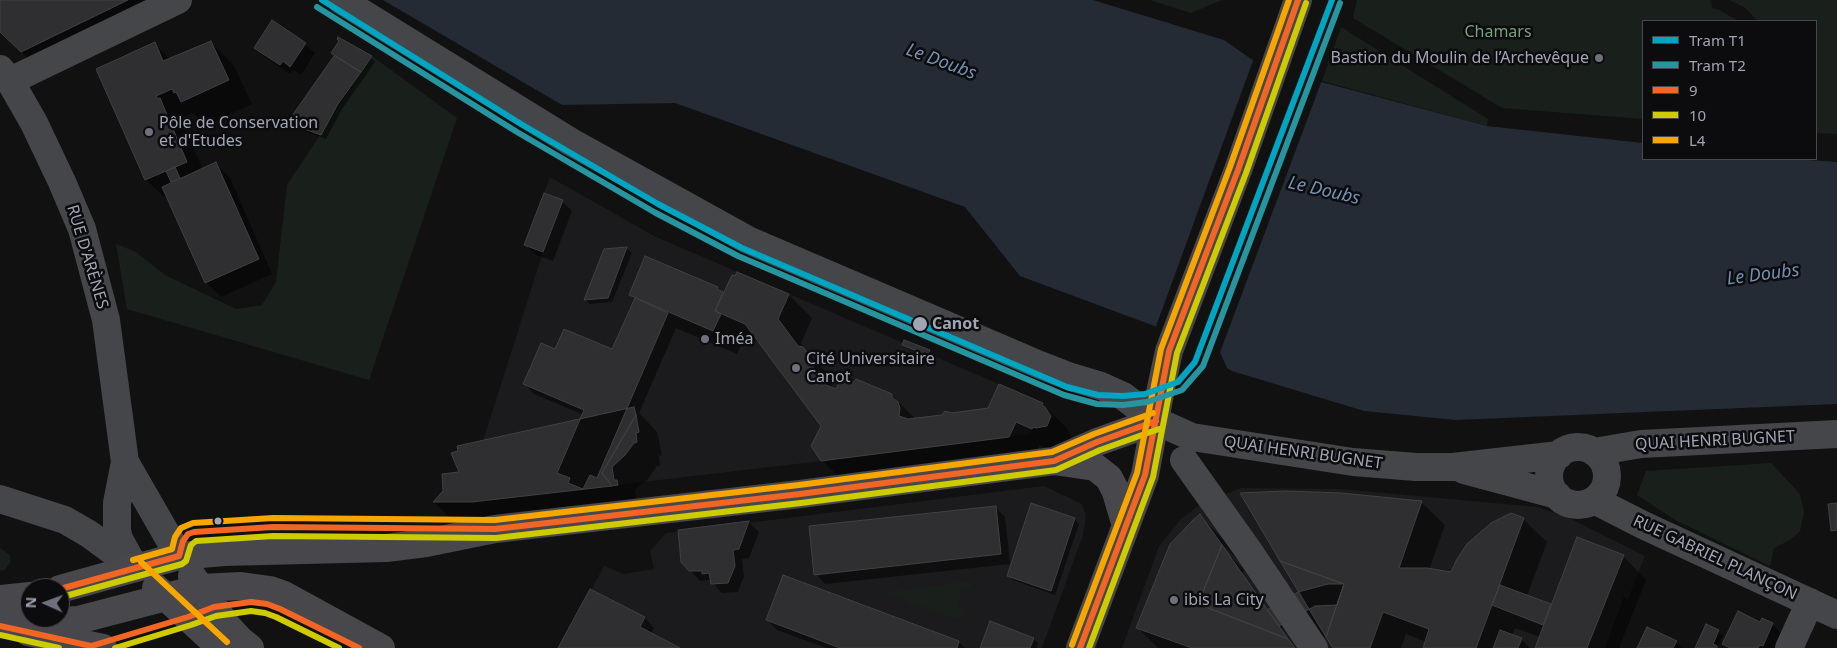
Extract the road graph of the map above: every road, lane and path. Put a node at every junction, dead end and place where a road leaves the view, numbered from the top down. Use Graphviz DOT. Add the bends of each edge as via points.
graph roads {
  1 [pos="178,0"];
  2 [pos="341,0"];
  3 [pos="1298,0"];
  4 [pos="5,75"];
  5 [pos="1156,421"];
  6 [pos="1837,434"];
  7 [pos="1594,452"];
  8 [pos="1559,455"];
  9 [pos="1184,460"];
  10 [pos="1054,461"];
  11 [pos="125,462"];
  12 [pos="1453,467"];
  13 [pos="1557,495"];
  14 [pos="0,499"];
  15 [pos="1594,500"];
  16 [pos="1126,526"];
  17 [pos="179,556"];
  18 [pos="135,568"];
  19 [pos="70,586"];
  20 [pos="201,588"];
  21 [pos="20,597"];
  22 [pos="166,597"];
  23 [pos="0,599"];
  24 [pos="1810,602"];
  25 [pos="1837,615"];
  26 [pos="0,621"];
  27 [pos="0,626"];
  28 [pos="103,648"];
  29 [pos="221,648"];
  30 [pos="250,648"];
  31 [pos="381,648"];
  32 [pos="1080,648"];
  33 [pos="1314,648"];
  34 [pos="1789,648"];
  1 -- 4 [label="street"];
  2 -- 5 [label="street, QUAI HENRI BUGNET" via="571,142 748,240 1040,365 1102,386 1123,396"];
  3 -- 5 [label="main road" via="1170,351"];
  4 -- 11 [label="street, RUE D'ARÈNES" via="34,123 82,229 106,320"];
  5 -- 10 [label="main road"];
  5 -- 12 [label="street, QUAI HENRI BUGNET" via="1192,437 1343,461"];
  5 -- 16 [label="main road" via="1145,476"];
  6 -- 7 [label="street, QUAI HENRI BUGNET" via="1641,444"];
  7 -- 8 [label="street" via="1576,448"];
  7 -- 15 [label="street" via="1606,467 1607,476 1606,486"];
  8 -- 12 [label="street, QUAI HENRI BUGNET"];
  8 -- 13 [label="street" via="1550,470 1552,487"];
  9 -- 33 [label="street"];
  10 -- 16 [label="main road" via="1095,467 1109,478"];
  10 -- 17 [label="main road" via="495,529 386,548"];
  11 -- 17 [label="street, RUE D'ARÈNES"];
  11 -- 18 [label="street, RUE D'ARÈNES" via="117,503 117,531"];
  12 -- 13 [label="street, QUAI HENRI BUGNET"];
  13 -- 15 [label="street" via="1574,505"];
  14 -- 18 [label="street" via="65,520"];
  15 -- 24 [label="street, RUE GABRIEL PLANÇON"];
  16 -- 32 [label="main road"];
  17 -- 18 [label="main road"];
  17 -- 20 [label="main road"];
  18 -- 19 [label="main road"];
  18 -- 22 [label="main road"];
  20 -- 22 [label="main road"];
  20 -- 30 [label="main road" via="228,627"];
  20 -- 31 [label="main road" via="241,586 270,590"];
  21 -- 23 [label="main road"];
  22 -- 26 [label="main road" via="78,620"];
  22 -- 29 [label="main road"];
  24 -- 25 [label="street, RUE GABRIEL PLANÇON"];
  24 -- 34 [label="street"];
  27 -- 28 [label="main road"];
}
